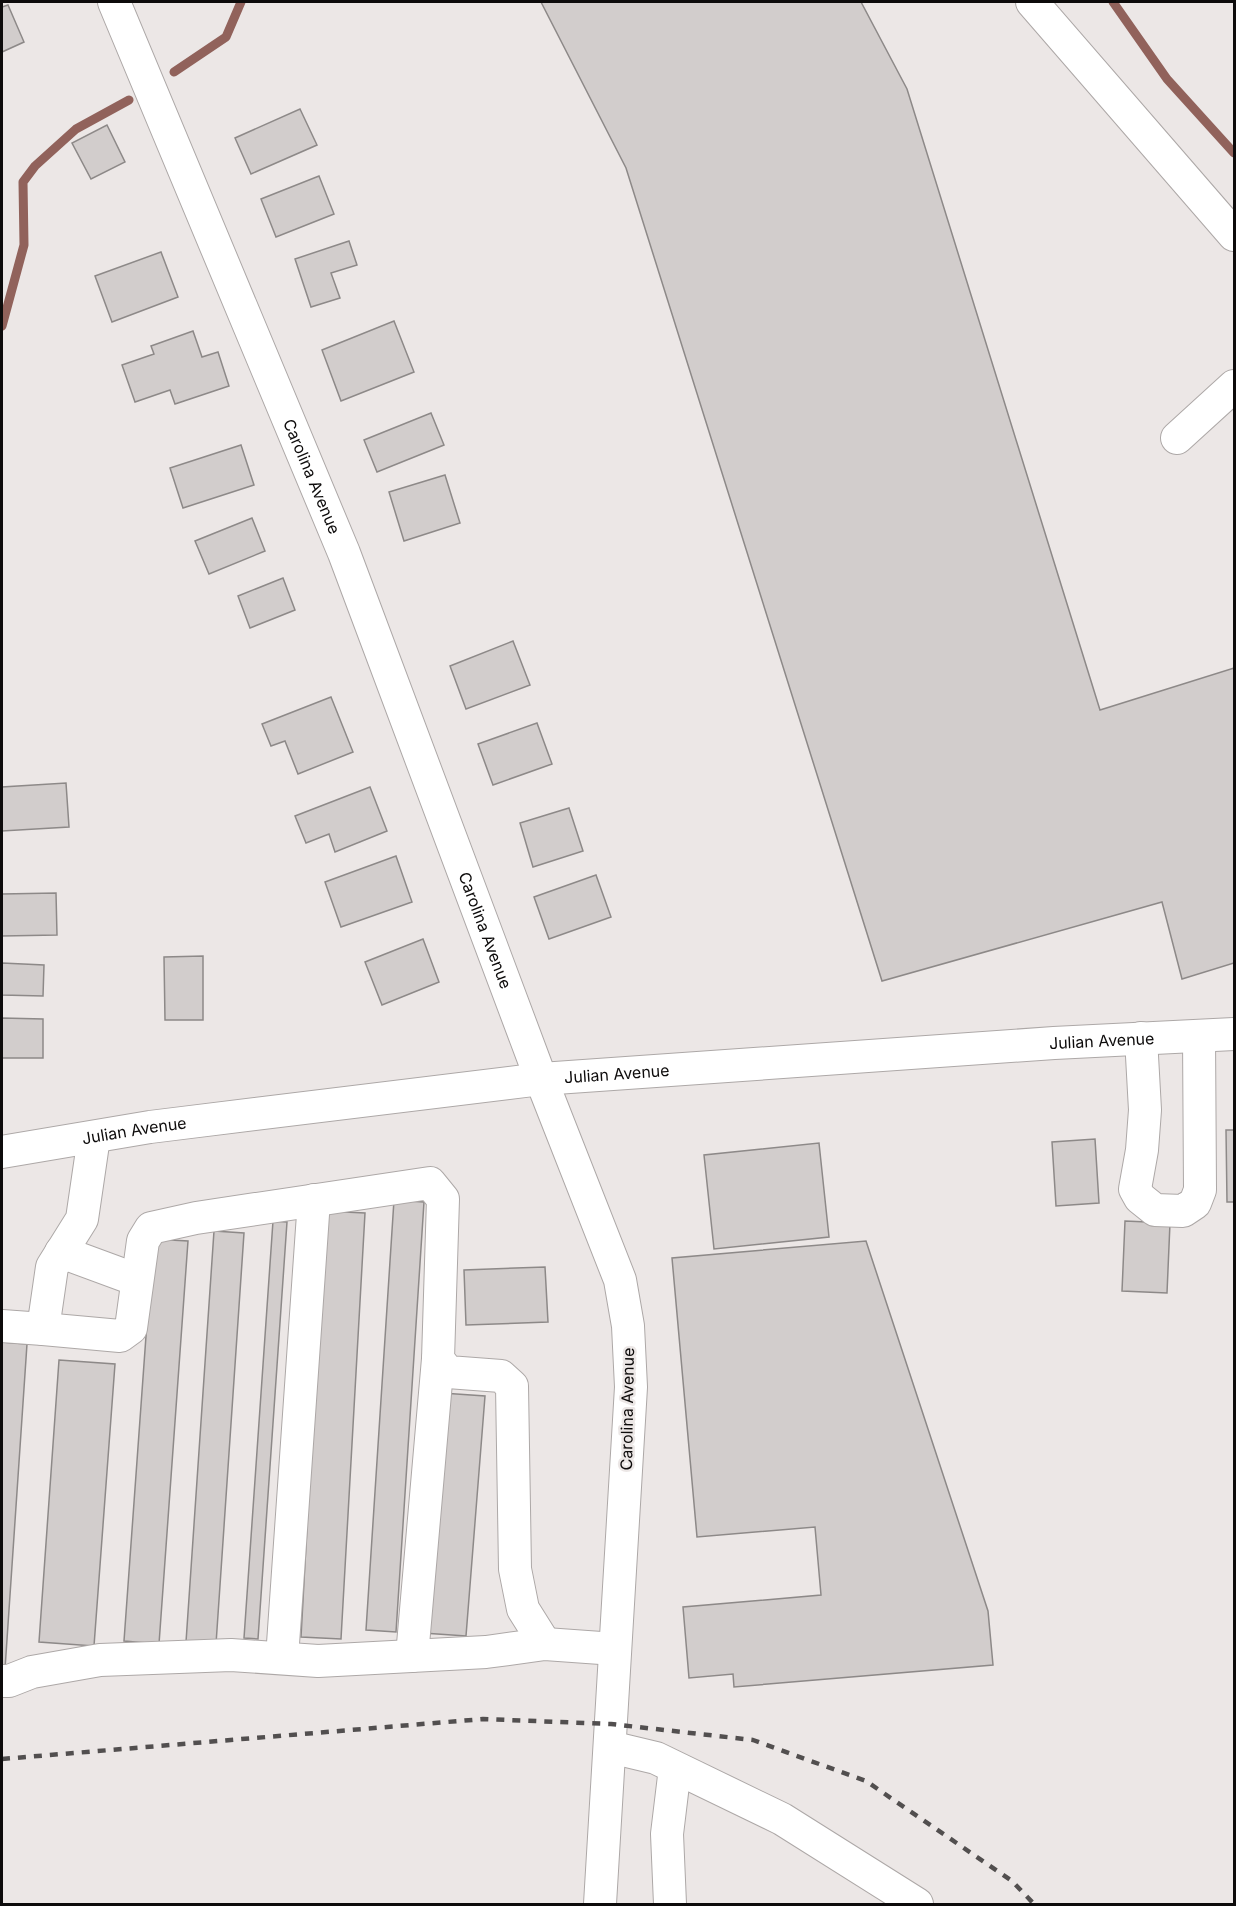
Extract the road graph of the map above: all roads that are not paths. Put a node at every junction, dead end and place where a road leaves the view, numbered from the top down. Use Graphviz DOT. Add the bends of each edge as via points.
graph roads {
  1 [pos="114,2"];
  2 [pos="1032,2"];
  3 [pos="1234,235"];
  4 [pos="1234,386"];
  5 [pos="1178,438"];
  6 [pos="1234,1034"];
  7 [pos="1199,1036"];
  8 [pos="1141,1038"];
  9 [pos="541,1079"];
  10 [pos="94,1137"];
  11 [pos="2,1152"];
  12 [pos="314,1200"];
  13 [pos="61,1252"];
  14 [pos="137,1280"];
  15 [pos="2,1326"];
  16 [pos="43,1329"];
  17 [pos="438,1359"];
  18 [pos="545,1644"];
  19 [pos="615,1648"];
  20 [pos="412,1656"];
  21 [pos="282,1658"];
  22 [pos="2,1681"];
  23 [pos="610,1747"];
  24 [pos="675,1767"];
  25 [pos="600,1905"];
  26 [pos="670,1905"];
  27 [pos="917,1905"];
  1 -- 9 [label="street, Carolina Avenue" via="344,553"];
  2 -- 3 [label="street"];
  4 -- 5 [label="street"];
  6 -- 7 [label="street, Julian Avenue"];
  7 -- 8 [label="street, Julian Avenue"];
  7 -- 8 [label="street" via="1200,1190 1196,1203 1183,1211 1155,1210 1135,1189 1145,1110"];
  8 -- 9 [label="street, Julian Avenue"];
  9 -- 10 [label="street, Julian Avenue"];
  9 -- 19 [label="street, Carolina Avenue" via="620,1280 628,1326 631,1387"];
  10 -- 11 [label="street, Julian Avenue"];
  10 -- 13 [label="street" via="82,1219"];
  12 -- 14 [label="street" via="151,1228 143,1241"];
  12 -- 17 [label="street" via="430,1183 443,1199"];
  12 -- 21 [label="street"];
  13 -- 14 [label="street"];
  13 -- 16 [label="street" via="52,1267"];
  14 -- 16 [label="street" via="131,1328 120,1336"];
  15 -- 16 [label="street"];
  17 -- 18 [label="street" via="448,1372 501,1376 512,1386 515,1569 523,1609"];
  17 -- 20 [label="street"];
  18 -- 19 [label="street"];
  18 -- 20 [label="street"];
  19 -- 23 [label="street, Carolina Avenue"];
  20 -- 21 [label="street" via="318,1661"];
  21 -- 22 [label="street" via="231,1655 100,1660"];
  23 -- 24 [label="street" via="656,1758"];
  23 -- 25 [label="street, Carolina Avenue"];
  24 -- 26 [label="street" via="668,1834"];
  24 -- 27 [label="street" via="782,1819"];
}
